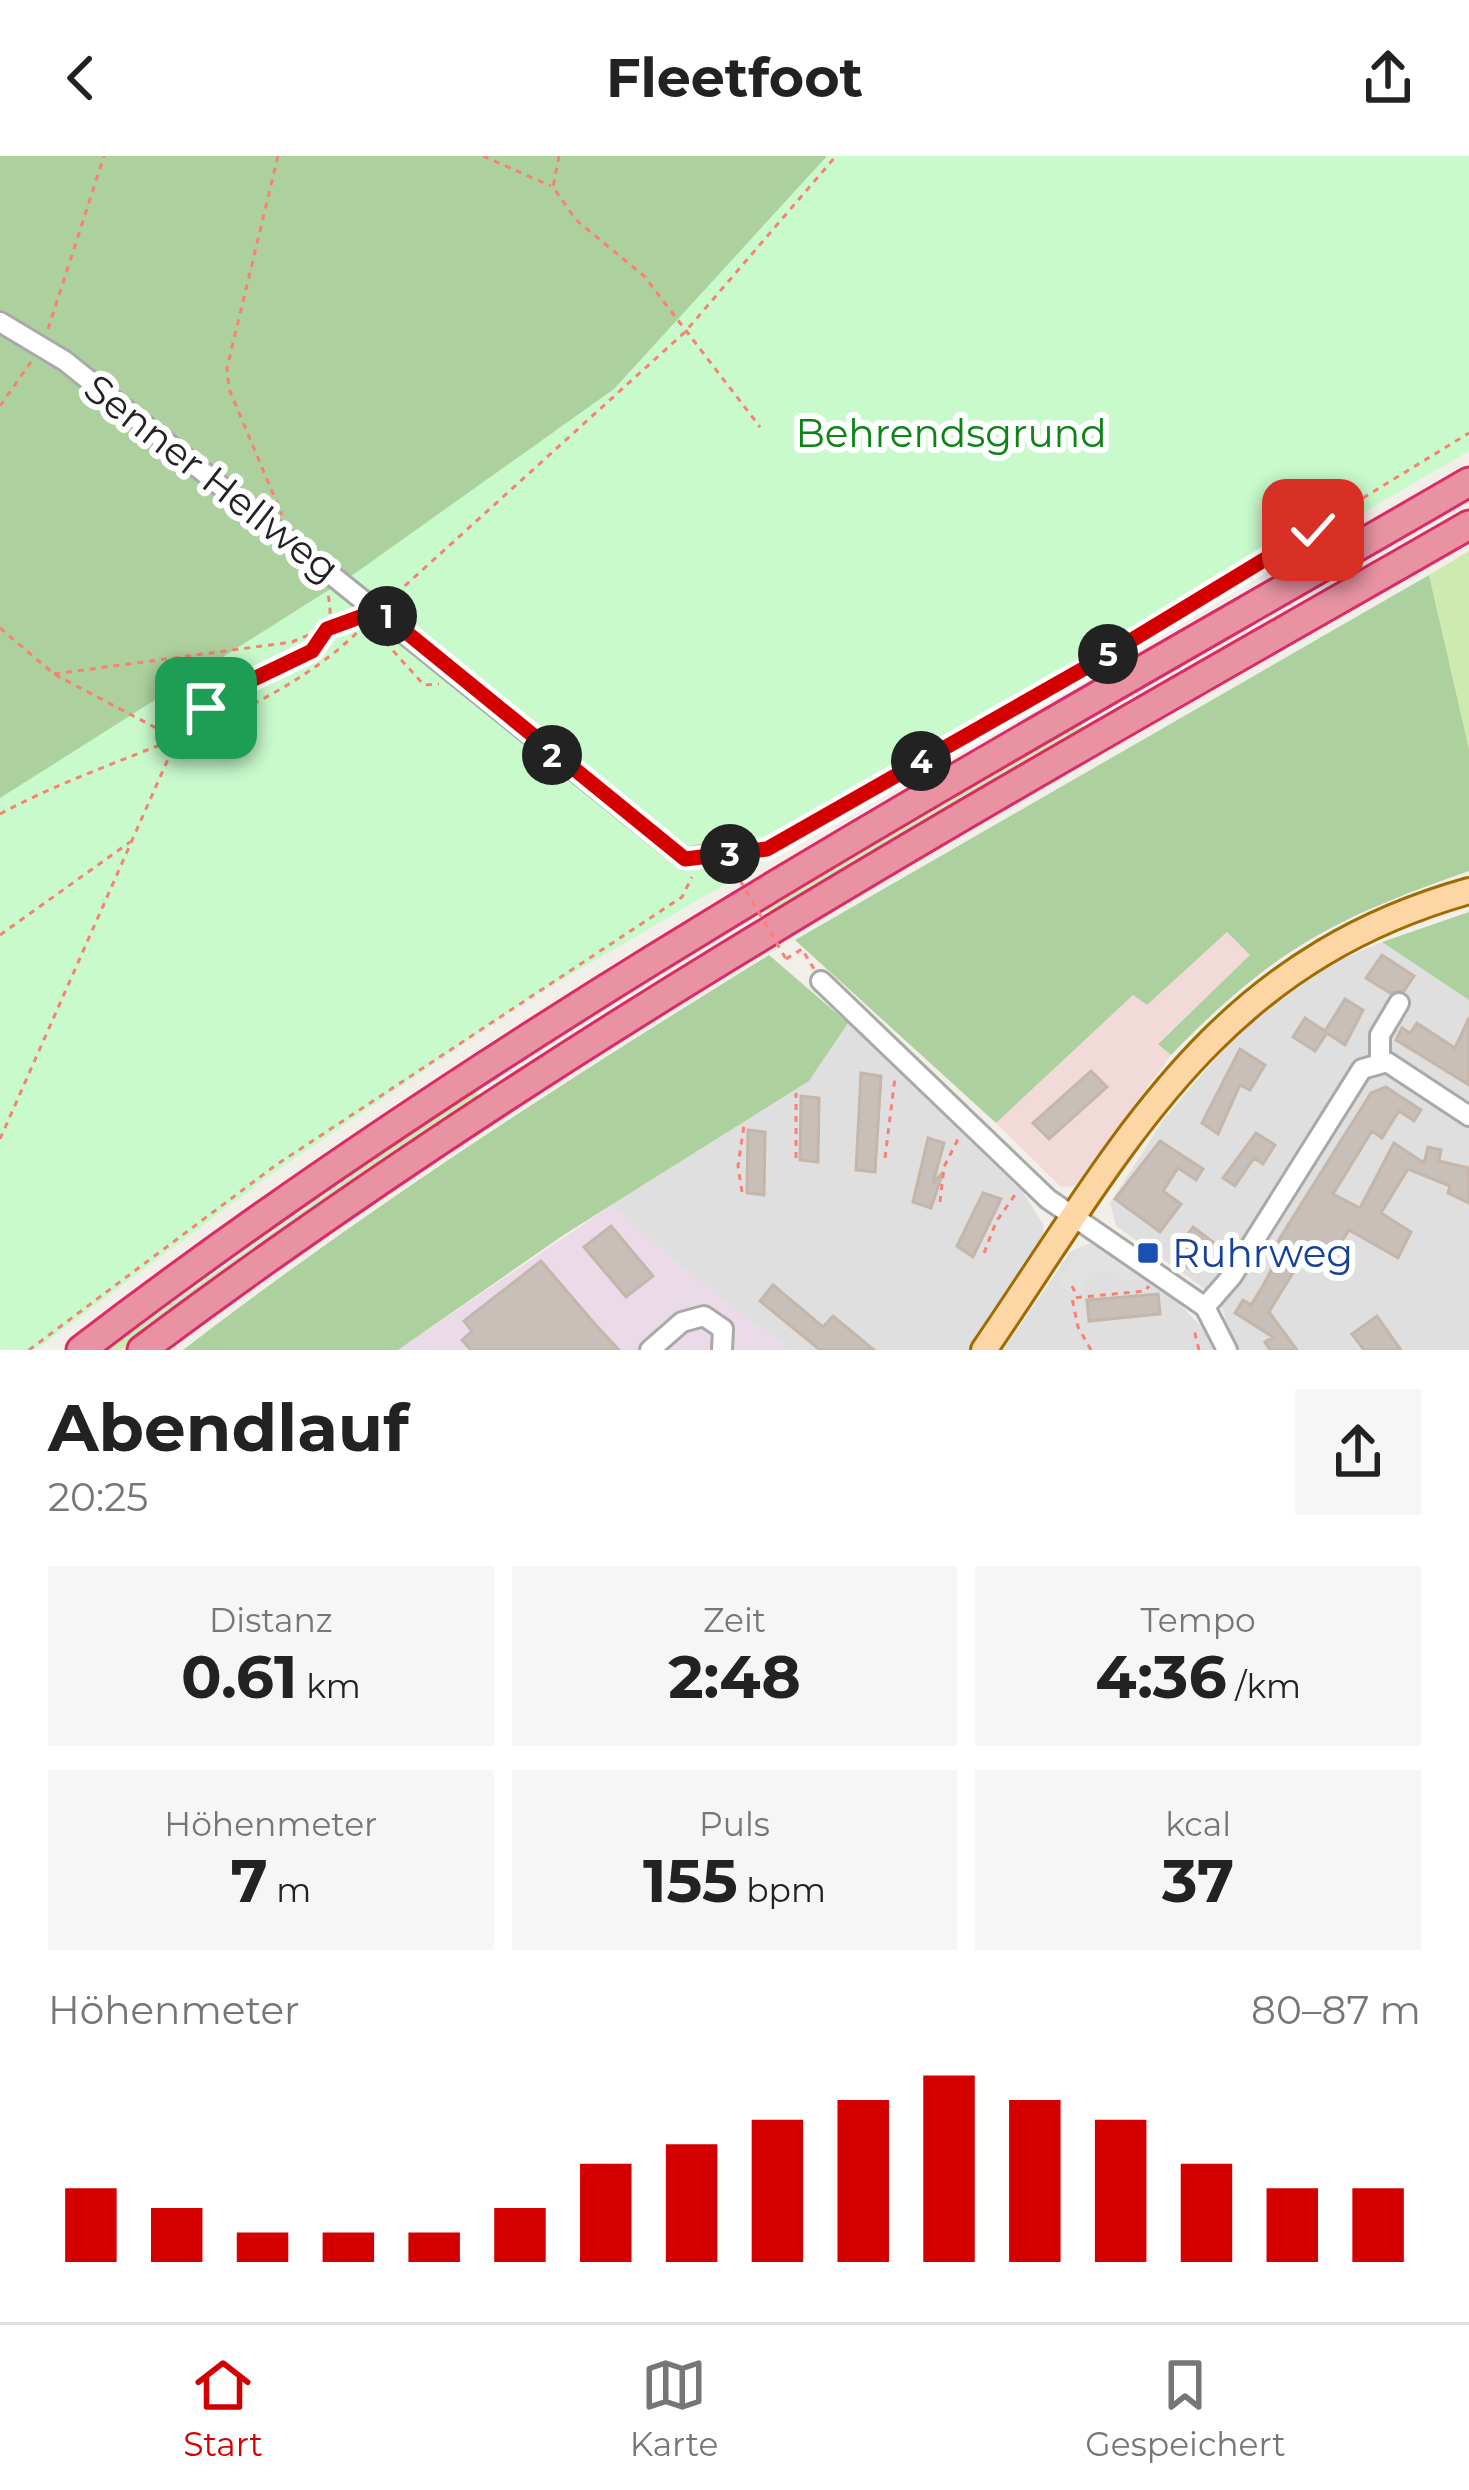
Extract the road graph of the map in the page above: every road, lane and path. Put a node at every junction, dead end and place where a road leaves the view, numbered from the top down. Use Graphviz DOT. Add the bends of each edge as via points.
graph roads {
  1 [pos="104,156"];
  2 [pos="278,156"];
  3 [pos="483,156"];
  4 [pos="559,156"];
  5 [pos="836,156"];
  6 [pos="553,187"];
  7 [pos="0,322"];
  8 [pos="685,332"];
  9 [pos="42,346"];
  10 [pos="0,406"];
  11 [pos="760,427"];
  12 [pos="1469,433"];
  13 [pos="1469,482"];
  14 [pos="1469,525"];
  15 [pos="290,542"];
  16 [pos="323,587"];
  17 [pos="375,615"];
  18 [pos="0,628"];
  19 [pos="327,629"];
  20 [pos="453,670"];
  21 [pos="54,674"];
  22 [pos="190,734"];
  23 [pos="177,740"];
  24 [pos="0,814"];
  25 [pos="130,842"];
  26 [pos="693,857"];
  27 [pos="717,880"];
  28 [pos="1469,891"];
  29 [pos="0,935"];
  30 [pos="809,962"];
  31 [pos="820,981"];
  32 [pos="1400,1004"];
  33 [pos="902,1060"];
  34 [pos="1380,1061"];
  35 [pos="796,1093"];
  36 [pos="1469,1115"];
  37 [pos="744,1125"];
  38 [pos="968,1125"];
  39 [pos="0,1139"];
  40 [pos="796,1158"];
  41 [pos="885,1158"];
  42 [pos="1026,1179"];
  43 [pos="742,1192"];
  44 [pos="940,1202"];
  45 [pos="1076,1217"];
  46 [pos="984,1253"];
  47 [pos="1151,1283"];
  48 [pos="1072,1286"];
  49 [pos="1078,1298"];
  50 [pos="1205,1307"];
  51 [pos="29,1350"];
  52 [pos="81,1350"];
  53 [pos="142,1350"];
  54 [pos="650,1350"];
  55 [pos="722,1350"];
  56 [pos="984,1350"];
  57 [pos="1091,1350"];
  58 [pos="1227,1350"];
  1 -- 9 [label="path"];
  2 -- 15 [label="path" via="227,368"];
  3 -- 6 [label="path"];
  4 -- 6 [label="path"];
  5 -- 8 [label="path"];
  6 -- 8 [label="path" via="586,230 644,276"];
  7 -- 9 [label="street, Senner Hellweg"];
  8 -- 11 [label="path"];
  8 -- 17 [label="path"];
  9 -- 10 [label="path"];
  9 -- 15 [label="street, Senner Hellweg"];
  12 -- 26 [label="path" via="1099,660 767,849"];
  13 -- 52 [label="highway" via="603,988 315,1178"];
  14 -- 53 [label="highway" via="653,1000 395,1168"];
  15 -- 17 [label="street, Senner Hellweg"];
  16 -- 19 [label="path"];
  17 -- 19 [label="path"];
  17 -- 20 [label="street, Senner Hellweg"];
  17 -- 20 [label="path" via="378,636 424,685 441,683"];
  17 -- 22 [label="path" via="300,677"];
  18 -- 21 [label="path"];
  19 -- 21 [label="path" via="292,642"];
  19 -- 22 [label="path" via="312,651 214,698"];
  20 -- 26 [label="street, Senner Hellweg"];
  21 -- 23 [label="path"];
  22 -- 23 [label="path"];
  23 -- 24 [label="path"];
  23 -- 25 [label="path"];
  25 -- 29 [label="path"];
  25 -- 39 [label="path"];
  26 -- 51 [label="path" via="693,882 682,897 276,1165"];
  27 -- 30 [label="path, bridge" via="734,870 786,958 802,949"];
  28 -- 45 [label="main road" via="1353,934 1265,988 1190,1061"];
  31 -- 33 [label="street"];
  32 -- 34 [label="street" via="1380,1035"];
  33 -- 38 [label="street"];
  33 -- 41 [label="path"];
  34 -- 36 [label="street"];
  34 -- 50 [label="street" via="1362,1069"];
  35 -- 40 [label="path"];
  37 -- 43 [label="path"];
  38 -- 42 [label="street"];
  38 -- 44 [label="path" via="952,1144"];
  42 -- 45 [label="street"];
  42 -- 46 [label="path"];
  45 -- 50 [label="street"];
  45 -- 56 [label="main road"];
  47 -- 49 [label="path" via="1145,1291"];
  48 -- 49 [label="path"];
  49 -- 57 [label="path" via="1076,1321"];
  50 -- 58 [label="street"];
  54 -- 55 [label="street" via="682,1322 704,1316 723,1329"];
}
